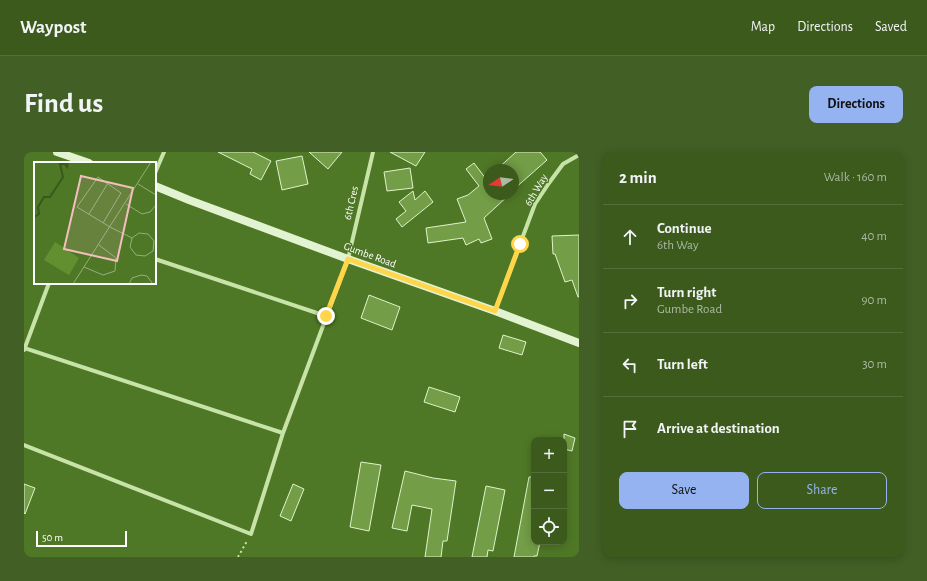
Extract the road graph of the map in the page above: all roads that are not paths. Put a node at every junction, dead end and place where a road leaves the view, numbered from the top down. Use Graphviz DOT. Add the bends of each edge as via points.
graph roads {
  1 [pos="57,152"];
  2 [pos="164,152"];
  3 [pos="373,152"];
  4 [pos="579,155"];
  5 [pos="86,162"];
  6 [pos="156,171"];
  7 [pos="156,186"];
  8 [pos="348,259"];
  9 [pos="156,260"];
  10 [pos="49,284"];
  11 [pos="495,311"];
  12 [pos="326,316"];
  13 [pos="579,343"];
  14 [pos="24,349"];
  15 [pos="283,433"];
  16 [pos="24,445"];
  1 -- 5 [label="street"];
  2 -- 6 [label="street"];
  3 -- 8 [label="street, 6th Cres"];
  4 -- 11 [label="street, 6th Way" via="563,164 535,204"];
  7 -- 8 [label="street, Gumbe Road"];
  8 -- 11 [label="street, Gumbe Road"];
  8 -- 12 [label="street, 6th Cres"];
  9 -- 12 [label="street"];
  10 -- 14 [label="street"];
  11 -- 13 [label="street, Gumbe Road"];
  12 -- 15 [label="street, 6th Cres"];
  14 -- 15 [label="street"];
  15 -- 16 [label="street, 6th Cres" via="251,534"];
}
